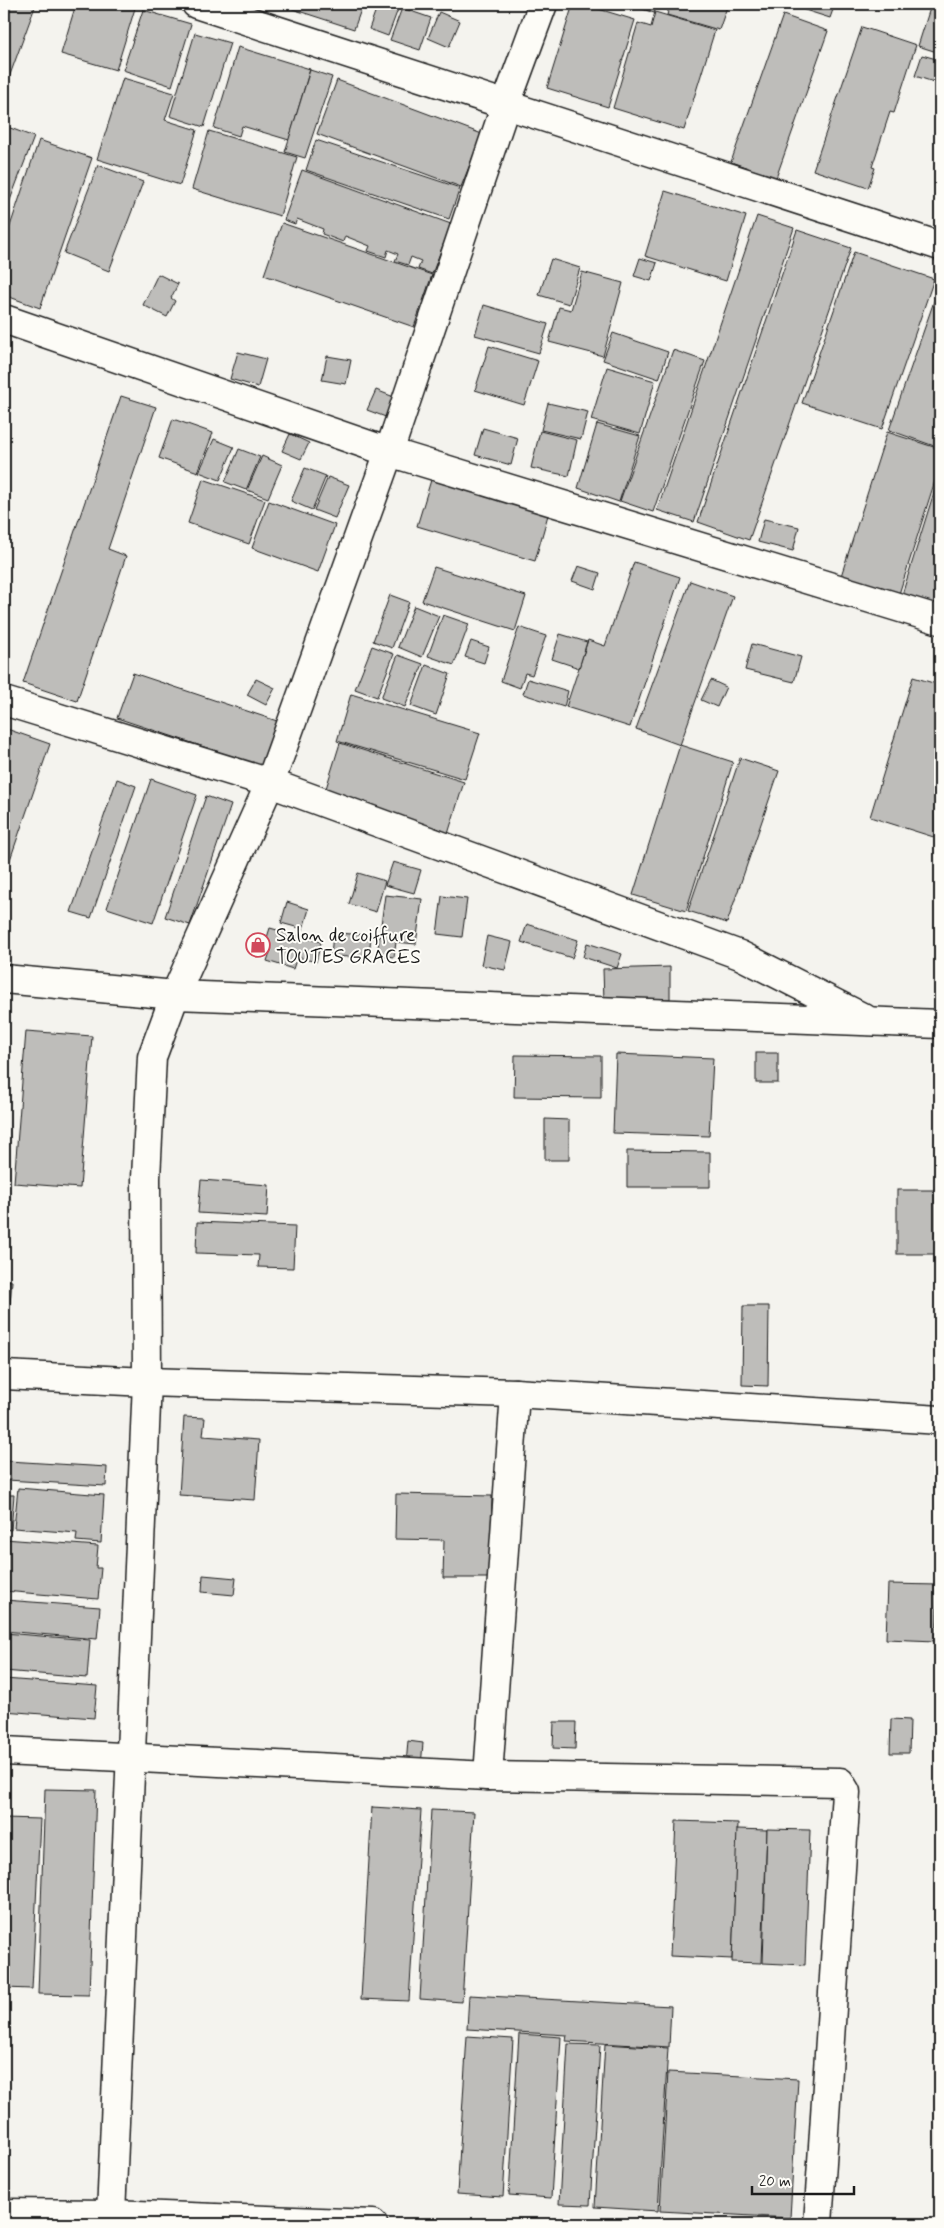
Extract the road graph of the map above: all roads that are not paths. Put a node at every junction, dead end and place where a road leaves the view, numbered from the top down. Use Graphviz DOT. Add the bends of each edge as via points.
graph roads {
  1 [pos="196,4"];
  2 [pos="543,4"];
  3 [pos="506,104"];
  4 [pos="940,246"];
  5 [pos="4,319"];
  6 [pos="389,452"];
  7 [pos="940,620"];
  8 [pos="4,701"];
  9 [pos="270,784"];
  10 [pos="4,979"];
  11 [pos="175,995"];
  12 [pos="872,1022"];
  13 [pos="940,1024"];
  14 [pos="4,1375"];
  15 [pos="147,1382"];
  16 [pos="515,1394"];
  17 [pos="940,1420"];
  18 [pos="4,1750"];
  19 [pos="129,1756"];
  20 [pos="488,1776"];
  21 [pos="4,2213"];
  22 [pos="111,2214"];
  23 [pos="373,2224"];
  24 [pos="818,2224"];
  1 -- 3 [label="street"];
  2 -- 3 [label="street"];
  3 -- 4 [label="street"];
  3 -- 6 [label="street"];
  5 -- 6 [label="street"];
  6 -- 7 [label="street"];
  6 -- 9 [label="street"];
  8 -- 9 [label="street"];
  9 -- 11 [label="street"];
  9 -- 12 [label="street" via="740,955"];
  10 -- 11 [label="street"];
  11 -- 12 [label="street"];
  11 -- 15 [label="street" via="152,1057 146,1178"];
  12 -- 13 [label="street"];
  14 -- 15 [label="street"];
  15 -- 16 [label="street"];
  15 -- 19 [label="street"];
  16 -- 17 [label="street"];
  16 -- 20 [label="street"];
  18 -- 19 [label="street"];
  19 -- 20 [label="street"];
  19 -- 22 [label="street"];
  20 -- 24 [label="street" via="840,1782 844,1786"];
  21 -- 22 [label="street"];
  22 -- 23 [label="street"];
}
